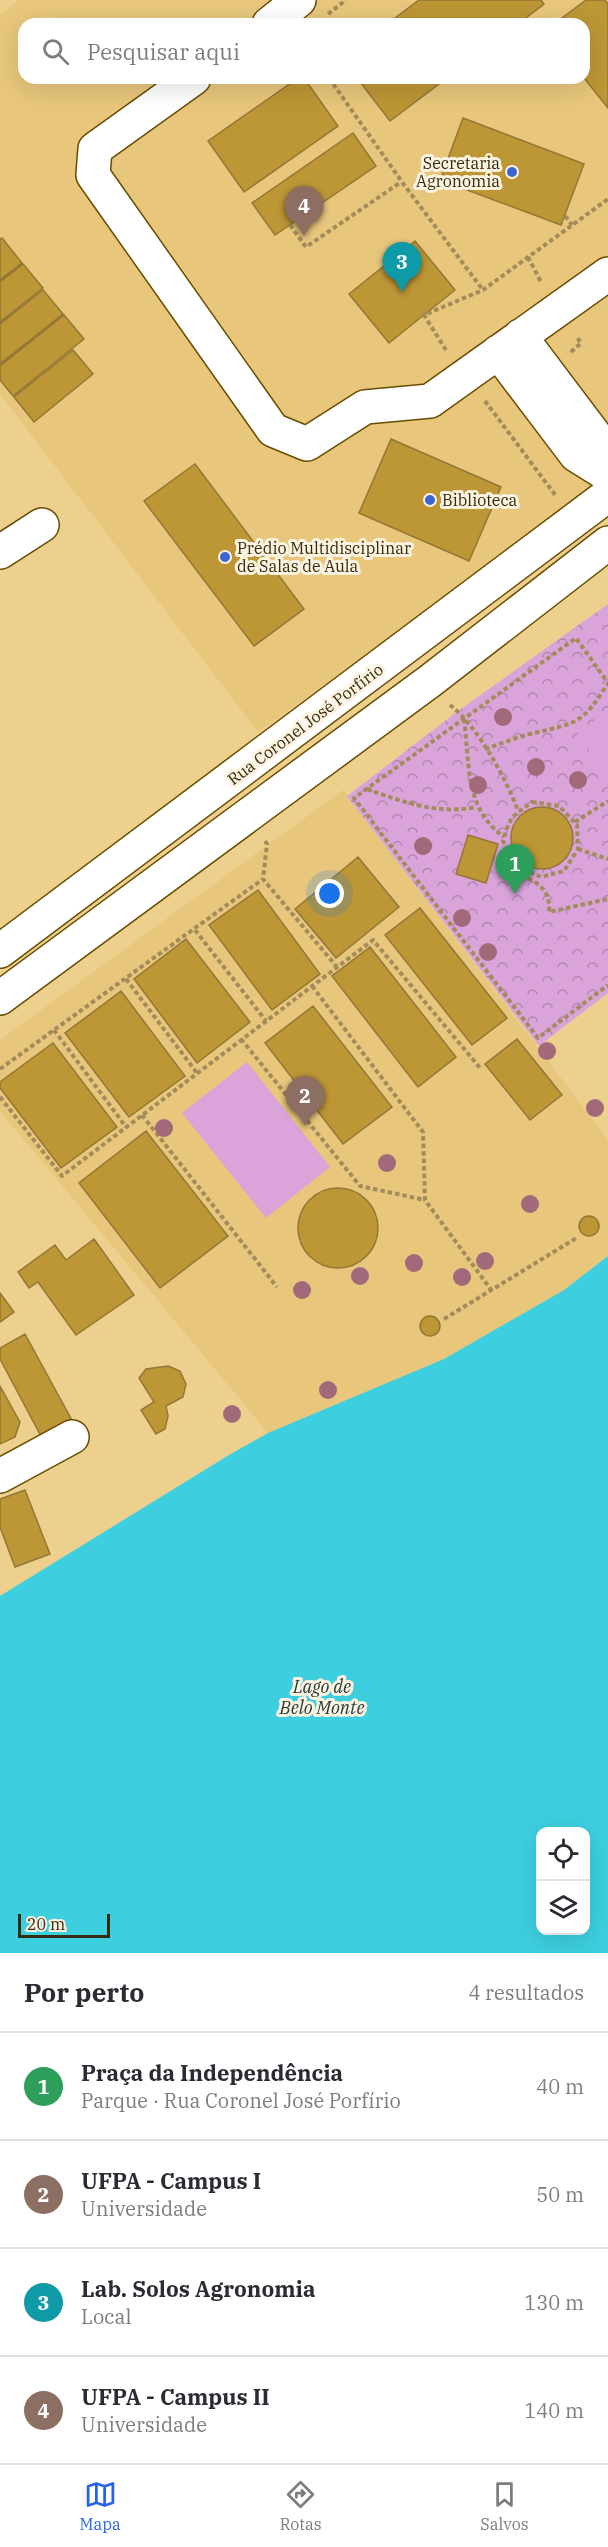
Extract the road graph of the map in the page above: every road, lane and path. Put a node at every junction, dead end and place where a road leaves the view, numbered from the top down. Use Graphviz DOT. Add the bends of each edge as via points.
graph roads {
  1 [pos="299,0"];
  2 [pos="276,18"];
  3 [pos="186,84"];
  4 [pos="333,84"];
  5 [pos="402,182"];
  6 [pos="608,199"];
  7 [pos="565,216"];
  8 [pos="290,225"];
  9 [pos="572,225"];
  10 [pos="608,274"];
  11 [pos="483,290"];
  12 [pos="509,344"];
  13 [pos="464,376"];
  14 [pos="608,469"];
  15 [pos="608,475"];
  16 [pos="608,495"];
  17 [pos="575,520"];
  18 [pos="42,525"];
  19 [pos="608,543"];
  20 [pos="0,552"];
  21 [pos="464,718"];
  22 [pos="484,749"];
  23 [pos="367,789"];
  24 [pos="608,801"];
  25 [pos="477,807"];
  26 [pos="518,812"];
  27 [pos="575,822"];
  28 [pos="504,837"];
  29 [pos="264,840"];
  30 [pos="578,849"];
  31 [pos="608,859"];
  32 [pos="513,864"];
  33 [pos="263,879"];
  34 [pos="608,898"];
  35 [pos="42,919"];
  36 [pos="195,930"];
  37 [pos="65,948"];
  38 [pos="0,951"];
  39 [pos="337,967"];
  40 [pos="126,979"];
  41 [pos="608,985"];
  42 [pos="312,986"];
  43 [pos="0,998"];
  44 [pos="266,1020"];
  45 [pos="54,1030"];
  46 [pos="241,1039"];
  47 [pos="0,1069"];
  48 [pos="481,1069"];
  49 [pos="197,1073"];
  50 [pos="0,1097"];
  51 [pos="142,1115"];
  52 [pos="126,1127"];
  53 [pos="425,1200"];
  54 [pos="578,1237"];
  55 [pos="277,1287"];
  56 [pos="492,1291"];
  57 [pos="444,1319"];
  58 [pos="72,1437"];
  59 [pos="0,1476"];
  1 -- 2 [label="street"];
  3 -- 13 [label="street" via="95,149 93,175 273,430 307,444 365,407 430,400"];
  4 -- 5 [label="path"];
  5 -- 8 [label="path" via="306,248"];
  5 -- 11 [label="path"];
  6 -- 9 [label="path"];
  7 -- 9 [label="path"];
  9 -- 11 [label="path"];
  10 -- 12 [label="street"];
  11 -- 13 [label="path" via="424,315"];
  12 -- 13 [label="street"];
  12 -- 14 [label="street" via="597,438"];
  12 -- 15 [label="street" via="576,455"];
  13 -- 17 [label="path"];
  16 -- 17 [label="street, Rua Coronel José Porfírio"];
  17 -- 35 [label="street, Rua Coronel José Porfírio"];
  18 -- 20 [label="street"];
  19 -- 37 [label="street" via="421,688"];
  21 -- 22 [label="path"];
  21 -- 22 [label="path" via="576,638 608,683 592,708 575,722"];
  21 -- 23 [label="path"];
  21 -- 25 [label="path"];
  22 -- 26 [label="path" via="509,787"];
  23 -- 25 [label="path" via="436,810"];
  23 -- 41 [label="path" via="354,798 538,1038"];
  24 -- 27 [label="path"];
  25 -- 28 [label="path" via="483,819"];
  26 -- 27 [label="path" via="532,802 559,806"];
  26 -- 28 [label="path" via="511,817"];
  27 -- 30 [label="path"];
  28 -- 32 [label="path"];
  29 -- 33 [label="path" via="267,844"];
  30 -- 31 [label="path"];
  30 -- 32 [label="path" via="564,871 541,877"];
  32 -- 34 [label="path" via="515,873 536,881 544,890 550,900 549,912"];
  33 -- 36 [label="path"];
  33 -- 39 [label="path"];
  35 -- 37 [label="street"];
  35 -- 38 [label="street, Rua Coronel José Porfírio"];
  36 -- 40 [label="path"];
  36 -- 44 [label="path"];
  37 -- 43 [label="street"];
  39 -- 42 [label="path"];
  39 -- 48 [label="path" via="373,939"];
  40 -- 45 [label="path"];
  40 -- 49 [label="path"];
  42 -- 44 [label="path"];
  42 -- 53 [label="path" via="423,1132"];
  44 -- 46 [label="path"];
  45 -- 47 [label="path"];
  45 -- 52 [label="path"];
  46 -- 49 [label="path"];
  46 -- 53 [label="path" via="360,1186"];
  49 -- 51 [label="path"];
  50 -- 52 [label="path" via="62,1176"];
  51 -- 52 [label="path"];
  51 -- 55 [label="path"];
  53 -- 56 [label="path"];
  54 -- 56 [label="path"];
  56 -- 57 [label="path"];
  58 -- 59 [label="street"];
}
